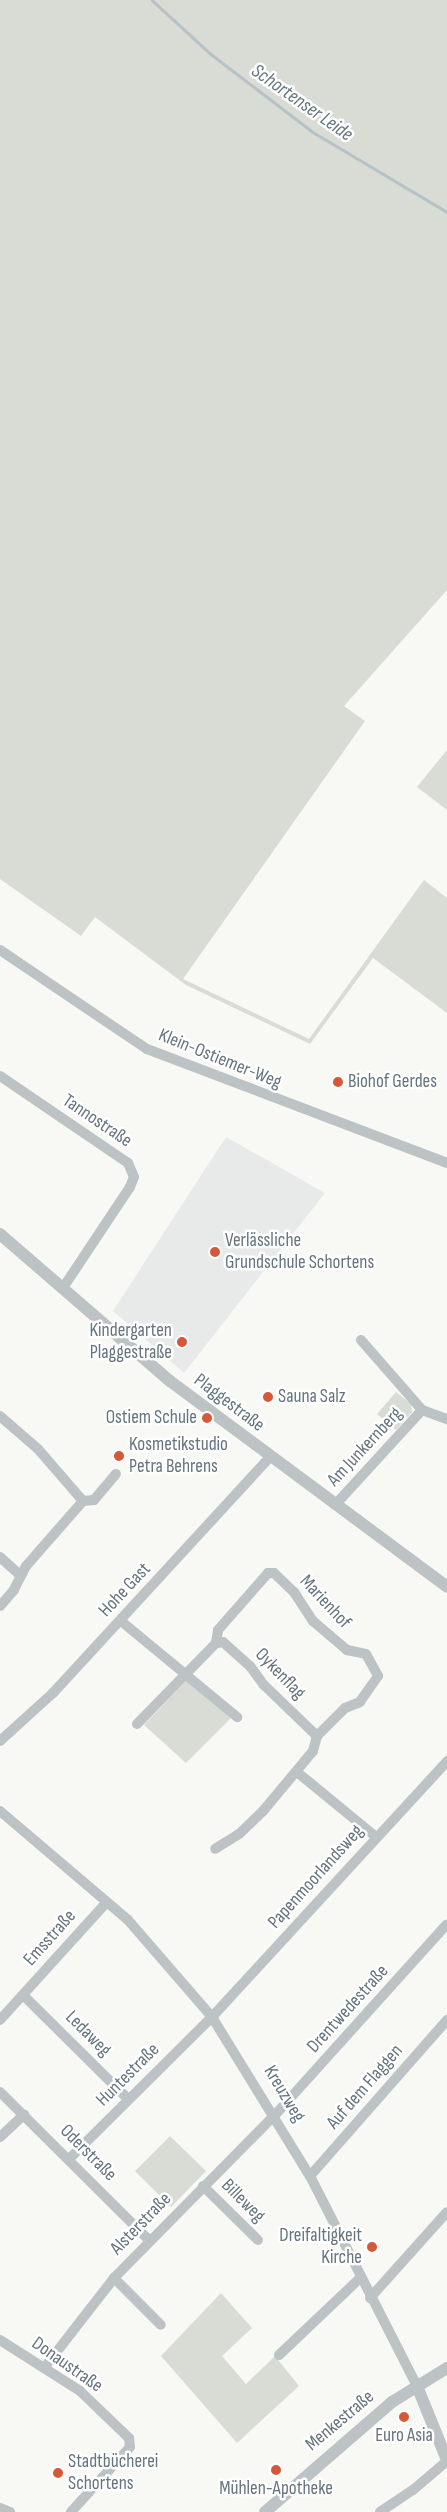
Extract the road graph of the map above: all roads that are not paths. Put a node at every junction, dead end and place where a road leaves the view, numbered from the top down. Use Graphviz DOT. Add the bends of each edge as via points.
graph roads {
  1 [pos="0,950"];
  2 [pos="0,1076"];
  3 [pos="447,1164"];
  4 [pos="0,1234"];
  5 [pos="63,1288"];
  6 [pos="361,1340"];
  7 [pos="422,1410"];
  8 [pos="0,1416"];
  9 [pos="447,1418"];
  10 [pos="270,1457"];
  11 [pos="116,1474"];
  12 [pos="83,1501"];
  13 [pos="335,1505"];
  14 [pos="0,1557"];
  15 [pos="19,1574"];
  16 [pos="447,1587"];
  17 [pos="0,1606"];
  18 [pos="121,1621"];
  19 [pos="216,1643"];
  20 [pos="184,1672"];
  21 [pos="237,1717"];
  22 [pos="137,1724"];
  23 [pos="317,1736"];
  24 [pos="0,1741"];
  25 [pos="447,1761"];
  26 [pos="297,1772"];
  27 [pos="0,1811"];
  28 [pos="376,1837"];
  29 [pos="215,1849"];
  30 [pos="107,1902"];
  31 [pos="446,1925"];
  32 [pos="23,1995"];
  33 [pos="212,2017"];
  34 [pos="0,2020"];
  35 [pos="447,2020"];
  36 [pos="0,2092"];
  37 [pos="128,2099"];
  38 [pos="24,2115"];
  39 [pos="275,2115"];
  40 [pos="2,2130"];
  41 [pos="69,2159"];
  42 [pos="310,2176"];
  43 [pos="203,2186"];
  44 [pos="447,2212"];
  45 [pos="150,2240"];
  46 [pos="258,2240"];
  47 [pos="114,2278"];
  48 [pos="360,2278"];
  49 [pos="370,2298"];
  50 [pos="160,2325"];
  51 [pos="0,2340"];
  52 [pos="279,2355"];
  53 [pos="44,2368"];
  54 [pos="447,2368"];
  55 [pos="417,2386"];
  56 [pos="447,2460"];
  57 [pos="0,2508"];
  58 [pos="10,2512"];
  59 [pos="71,2512"];
  60 [pos="265,2512"];
  61 [pos="380,2512"];
  1 -- 3 [label="street, Klein-Ostiemer-Weg" via="147,1049"];
  2 -- 5 [label="street, Tannostraße" via="128,1163 134,1177"];
  4 -- 5 [label="street, Plaggestraße"];
  5 -- 10 [label="street, Plaggestraße" via="165,1377"];
  6 -- 7 [label="street"];
  7 -- 9 [label="street, Am Junkernberg"];
  7 -- 13 [label="street, Am Junkernberg"];
  8 -- 12 [label="street" via="38,1449"];
  10 -- 13 [label="street, Plaggestraße"];
  10 -- 18 [label="street, Hohe Gast"];
  11 -- 12 [label="street" via="94,1500"];
  12 -- 15 [label="street"];
  13 -- 16 [label="street, Plaggestraße"];
  14 -- 15 [label="street"];
  15 -- 17 [label="street" via="14,1590"];
  18 -- 20 [label="street"];
  18 -- 24 [label="street, Hohe Gast" via="53,1693"];
  19 -- 20 [label="street, Marienhof"];
  19 -- 23 [label="street, Oykenflag" via="223,1642 250,1666 264,1685"];
  19 -- 23 [label="street, Marienhof" via="218,1630 264,1576 274,1573 294,1592 313,1621 347,1650 366,1654 378,1676 360,1702 345,1708"];
  20 -- 21 [label="street"];
  20 -- 22 [label="street, Marienhof"];
  23 -- 26 [label="street, Marienhof" via="313,1751"];
  25 -- 28 [label="street, Papenmoorlandsweg"];
  26 -- 28 [label="street"];
  26 -- 29 [label="street, Marienhof" via="240,1834"];
  27 -- 30 [label="street, Kreuzweg"];
  28 -- 33 [label="street, Papenmoorlandsweg"];
  30 -- 32 [label="street, Emsstraße"];
  30 -- 33 [label="street, Kreuzweg" via="128,1920"];
  31 -- 39 [label="street, Drentwedestraße"];
  32 -- 34 [label="street, Emsstraße"];
  32 -- 37 [label="street, Ledaweg"];
  33 -- 37 [label="street, Huntestraße"];
  33 -- 39 [label="street, Kreuzweg"];
  35 -- 42 [label="street, Auf dem Flaggen"];
  36 -- 38 [label="street, Oderstraße"];
  37 -- 41 [label="street, Huntestraße"];
  38 -- 40 [label="street"];
  38 -- 41 [label="street, Oderstraße"];
  39 -- 42 [label="street, Kreuzweg"];
  39 -- 43 [label="street, Alsterstraße"];
  41 -- 45 [label="street, Oderstraße"];
  42 -- 48 [label="street, Kreuzweg"];
  43 -- 45 [label="street, Alsterstraße"];
  43 -- 46 [label="street, Billeweg"];
  44 -- 49 [label="street"];
  45 -- 47 [label="street, Alsterstraße"];
  47 -- 50 [label="street"];
  47 -- 53 [label="street, Alsterstraße"];
  48 -- 49 [label="street, Kreuzweg"];
  48 -- 52 [label="street"];
  49 -- 55 [label="street, Kreuzweg"];
  51 -- 53 [label="street, Donaustraße"];
  53 -- 59 [label="street, Donaustraße" via="80,2391 129,2438 131,2444"];
  54 -- 55 [label="street, Menkestraße"];
  55 -- 56 [label="street, Kreuzweg"];
  55 -- 60 [label="street, Menkestraße" via="349,2437"];
  56 -- 61 [label="street" via="413,2490"];
  57 -- 58 [label="street"];
}
